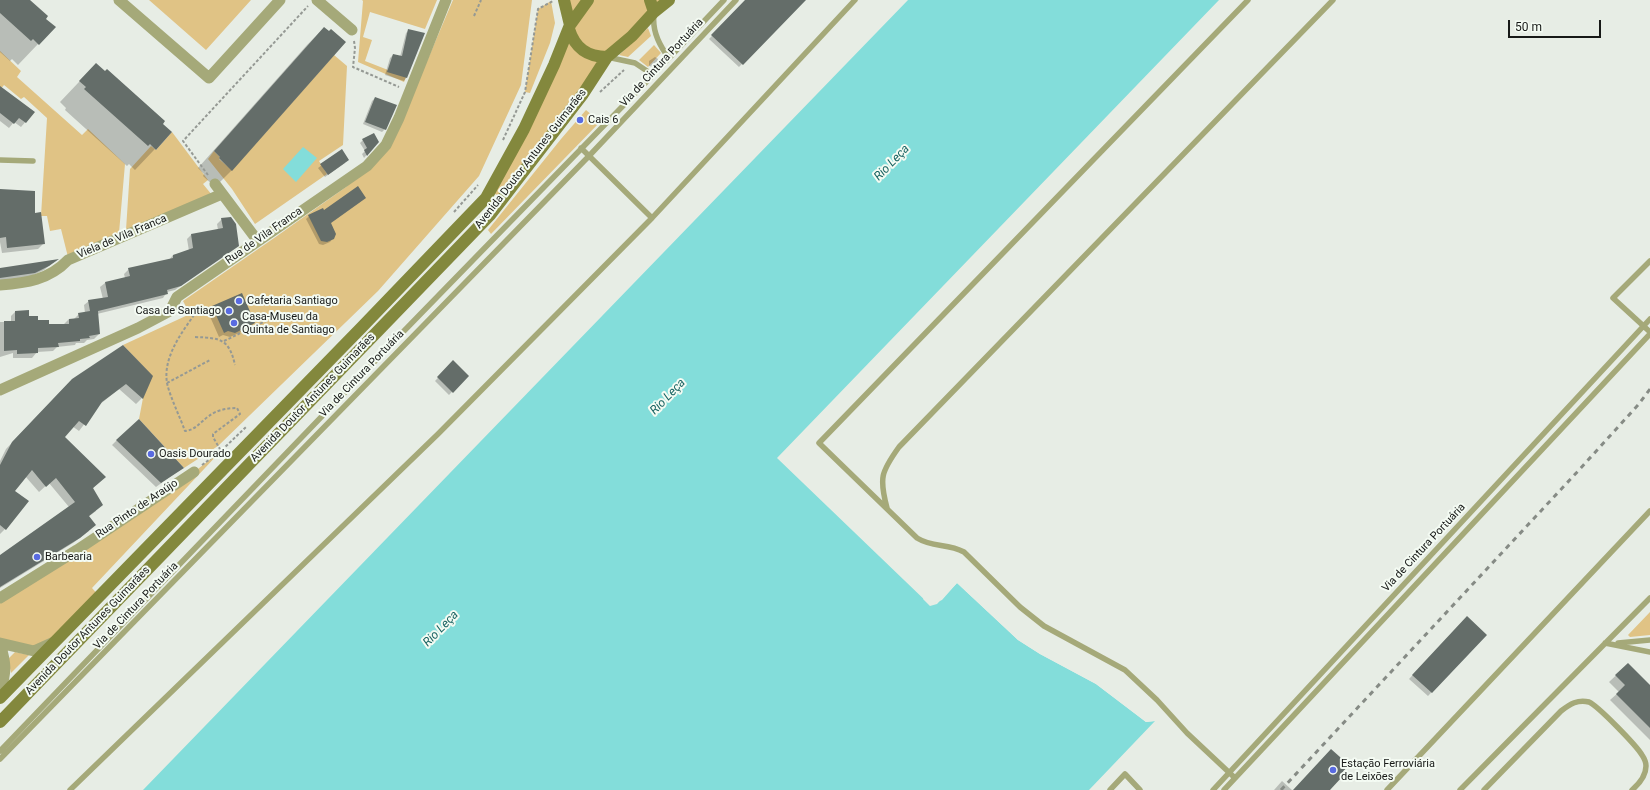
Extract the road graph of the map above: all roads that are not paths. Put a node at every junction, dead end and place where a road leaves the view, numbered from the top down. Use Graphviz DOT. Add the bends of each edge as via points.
graph roads {
  1 [pos="119,0"];
  2 [pos="280,0"];
  3 [pos="446,0"];
  4 [pos="564,0"];
  5 [pos="588,0"];
  6 [pos="650,0"];
  7 [pos="669,0"];
  8 [pos="724,0"];
  9 [pos="736,0"];
  10 [pos="855,0"];
  11 [pos="1248,0"];
  12 [pos="1333,0"];
  13 [pos="312,3"];
  14 [pos="654,12"];
  15 [pos="570,27"];
  16 [pos="352,30"];
  17 [pos="607,57"];
  18 [pos="669,58"];
  19 [pos="653,75"];
  20 [pos="581,148"];
  21 [pos="589,156"];
  22 [pos="0,160"];
  23 [pos="33,161"];
  24 [pos="215,184"];
  25 [pos="222,194"];
  26 [pos="652,218"];
  27 [pos="257,240"];
  28 [pos="1650,262"];
  29 [pos="0,285"];
  30 [pos="1650,319"];
  31 [pos="1644,326"];
  32 [pos="1650,333"];
  33 [pos="0,390"];
  34 [pos="194,472"];
  35 [pos="888,510"];
  36 [pos="1650,511"];
  37 [pos="0,598"];
  38 [pos="1650,598"];
  39 [pos="58,640"];
  40 [pos="1650,640"];
  41 [pos="0,643"];
  42 [pos="1605,643"];
  43 [pos="1650,652"];
  44 [pos="0,692"];
  45 [pos="0,698"];
  46 [pos="0,722"];
  47 [pos="0,751"];
  48 [pos="0,759"];
  49 [pos="1229,772"];
  50 [pos="1235,778"];
  51 [pos="70,790"];
  52 [pos="1110,790"];
  53 [pos="1140,790"];
  54 [pos="1213,790"];
  55 [pos="1224,790"];
  56 [pos="1387,790"];
  57 [pos="1460,790"];
  58 [pos="1484,790"];
  59 [pos="1632,790"];
  1 -- 2 [label="street" via="209,78"];
  3 -- 27 [label="street, Rua de Vila Franca" via="386,145 367,166"];
  4 -- 15 [label="main road"];
  5 -- 15 [label="main road, Avenida Doutor Antunes Guimarães"];
  6 -- 14 [label="main road"];
  7 -- 14 [label="main road, Avenida Doutor Antunes Guimarães"];
  8 -- 18 [label="lane, Via de Cintura Portuária"];
  9 -- 21 [label="lane, Via de Cintura Portuária"];
  10 -- 26 [label="lane"];
  11 -- 35 [label="lane" via="818,443"];
  12 -- 35 [label="lane" via="899,447 885,467 882,488"];
  13 -- 16 [label="street"];
  14 -- 17 [label="main road, Avenida Doutor Antunes Guimarães" via="632,36"];
  14 -- 18 [label="lane" via="656,37"];
  15 -- 17 [label="main road" via="572,39 583,51"];
  15 -- 39 [label="main road, Avenida Doutor Antunes Guimarães" via="524,129 486,198"];
  17 -- 19 [label="lane" via="635,63"];
  17 -- 46 [label="main road, Avenida Doutor Antunes Guimarães" via="584,94 490,214"];
  18 -- 19 [label="lane, Via de Cintura Portuária"];
  19 -- 20 [label="lane, Via de Cintura Portuária"];
  20 -- 21 [label="lane"];
  20 -- 47 [label="lane, Via de Cintura Portuária"];
  21 -- 26 [label="lane"];
  21 -- 48 [label="lane, Via de Cintura Portuária"];
  22 -- 23 [label="lane"];
  24 -- 25 [label="street"];
  25 -- 27 [label="street"];
  25 -- 29 [label="street, Viela de Vila Franca" via="68,260 43,278 31,282"];
  26 -- 51 [label="lane" via="438,434"];
  27 -- 33 [label="street, Rua de Vila Franca" via="177,297 170,311"];
  28 -- 31 [label="lane" via="1613,298"];
  30 -- 31 [label="lane, Via de Cintura Portuária"];
  31 -- 32 [label="lane"];
  31 -- 49 [label="lane, Via de Cintura Portuária"];
  32 -- 50 [label="lane, Via de Cintura Portuária"];
  34 -- 37 [label="street, Rua Pinto de Araújo"];
  35 -- 49 [label="lane" via="926,544 954,547 964,552 1015,602 1044,626 1125,670"];
  36 -- 56 [label="lane"];
  38 -- 42 [label="lane"];
  39 -- 41 [label="street" via="34,651"];
  39 -- 45 [label="main road, Avenida Doutor Antunes Guimarães"];
  40 -- 42 [label="lane"];
  41 -- 44 [label="street" via="6,676"];
  42 -- 43 [label="lane"];
  42 -- 57 [label="lane"];
  49 -- 50 [label="lane"];
  49 -- 54 [label="lane, Via de Cintura Portuária"];
  50 -- 55 [label="lane, Via de Cintura Portuária"];
  52 -- 53 [label="lane" via="1124,774"];
  58 -- 59 [label="lane" via="1561,711 1571,704 1583,701 1595,705 1642,755 1645,772"];
}
